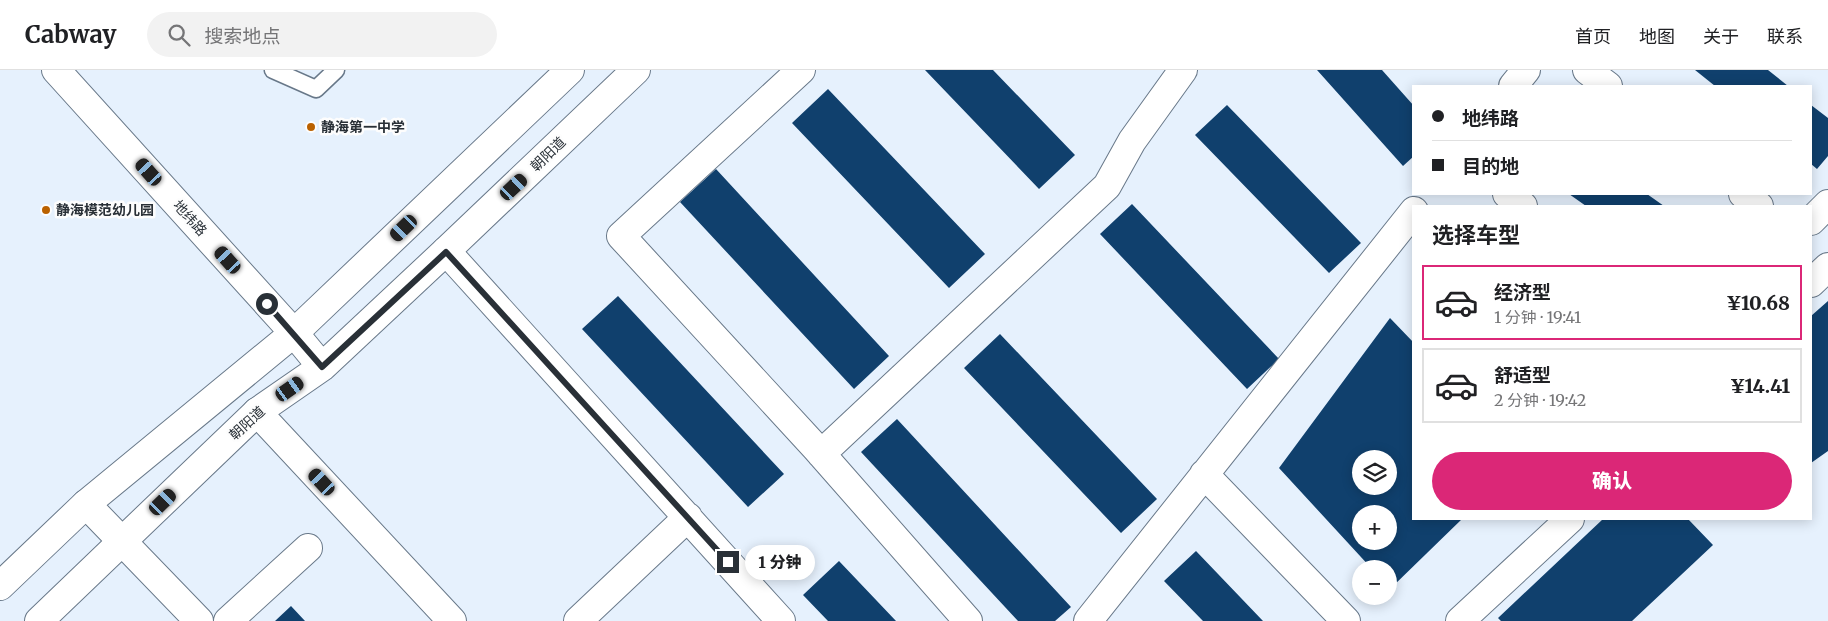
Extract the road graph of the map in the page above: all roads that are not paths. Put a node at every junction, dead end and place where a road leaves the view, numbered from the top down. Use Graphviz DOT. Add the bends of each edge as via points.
graph roads {
  1 [pos="56,70"];
  2 [pos="273,70"];
  3 [pos="336,70"];
  4 [pos="570,70"];
  5 [pos="636,70"];
  6 [pos="801,70"];
  7 [pos="1183,70"];
  8 [pos="1526,70"];
  9 [pos="1587,70"];
  10 [pos="1514,85"];
  11 [pos="1607,85"];
  12 [pos="1427,195"];
  13 [pos="1508,195"];
  14 [pos="1744,195"];
  15 [pos="1828,204"];
  16 [pos="1419,205"];
  17 [pos="1521,205"];
  18 [pos="1758,205"];
  19 [pos="1412,214"];
  20 [pos="1812,220"];
  21 [pos="446,252"];
  22 [pos="1828,267"];
  23 [pos="1812,282"];
  24 [pos="294,333"];
  25 [pos="322,367"];
  26 [pos="258,412"];
  27 [pos="821,454"];
  28 [pos="1204,474"];
  29 [pos="86,504"];
  30 [pos="688,518"];
  31 [pos="1569,520"];
  32 [pos="123,541"];
  33 [pos="308,548"];
  34 [pos="0,586"];
  35 [pos="39,621"];
  36 [pos="199,621"];
  37 [pos="228,621"];
  38 [pos="452,621"];
  39 [pos="578,621"];
  40 [pos="781,621"];
  41 [pos="968,621"];
  42 [pos="1088,621"];
  43 [pos="1346,621"];
  44 [pos="1460,621"];
  1 -- 24 [label="street, 地纬路"];
  2 -- 3 [label="lane" via="316,89"];
  4 -- 24 [label="street"];
  5 -- 21 [label="street, 朝阳道"];
  6 -- 27 [label="street" via="621,236"];
  7 -- 27 [label="street" via="1132,141 1107,186"];
  8 -- 10 [label="street"];
  9 -- 11 [label="street"];
  12 -- 16 [label="street"];
  13 -- 17 [label="street"];
  14 -- 18 [label="street"];
  15 -- 20 [label="street"];
  19 -- 28 [label="street"];
  21 -- 25 [label="street, 朝阳道"];
  21 -- 30 [label="street"];
  22 -- 23 [label="street"];
  24 -- 25 [label="street, 地纬路"];
  24 -- 29 [label="street"];
  25 -- 26 [label="street, 朝阳道"];
  26 -- 32 [label="street, 朝阳道"];
  26 -- 38 [label="street"];
  27 -- 41 [label="street"];
  28 -- 42 [label="street"];
  28 -- 43 [label="street"];
  29 -- 32 [label="street"];
  29 -- 34 [label="street"];
  30 -- 39 [label="street"];
  30 -- 40 [label="street"];
  31 -- 44 [label="street"];
  32 -- 35 [label="street, 朝阳道"];
  32 -- 36 [label="street"];
  33 -- 37 [label="street"];
}
